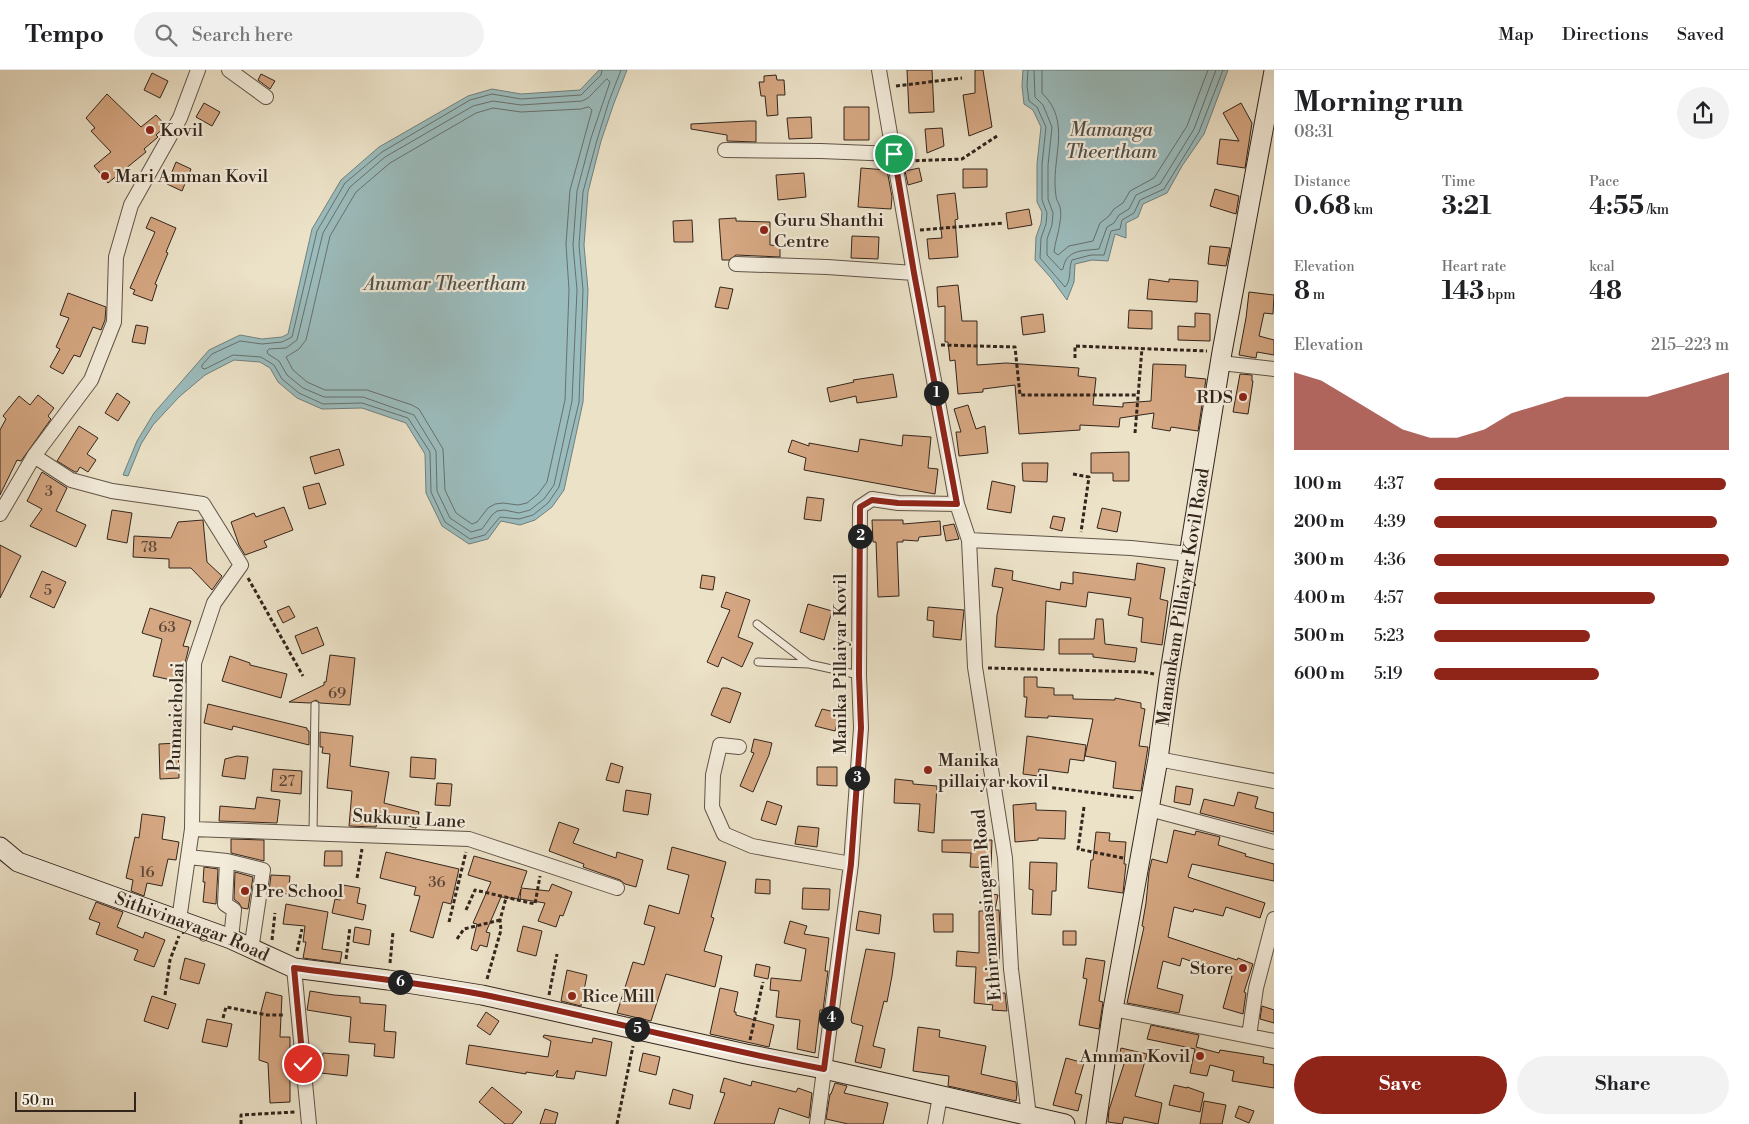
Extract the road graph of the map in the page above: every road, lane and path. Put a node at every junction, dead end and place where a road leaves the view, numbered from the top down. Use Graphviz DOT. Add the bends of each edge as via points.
graph roads {
  1 [pos="198,70"];
  2 [pos="229,70"];
  3 [pos="879,70"];
  4 [pos="1274,71"];
  5 [pos="962,78"];
  6 [pos="882,88"];
  7 [pos="266,98"];
  8 [pos="997,136"];
  9 [pos="1268,137"];
  10 [pos="725,150"];
  11 [pos="894,158"];
  12 [pos="1004,224"];
  13 [pos="906,231"];
  14 [pos="736,264"];
  15 [pos="914,273"];
  16 [pos="927,345"];
  17 [pos="1142,348"];
  18 [pos="1075,358"];
  19 [pos="1222,358"];
  20 [pos="1274,369"];
  21 [pos="1138,395"];
  22 [pos="1136,433"];
  23 [pos="34,456"];
  24 [pos="1073,474"];
  25 [pos="6,494"];
  26 [pos="957,504"];
  27 [pos="0,514"];
  28 [pos="969,540"];
  29 [pos="1079,545"];
  30 [pos="1189,554"];
  31 [pos="241,565"];
  32 [pos="757,624"];
  33 [pos="758,662"];
  34 [pos="809,664"];
  35 [pos="975,668"];
  36 [pos="859,675"];
  37 [pos="303,676"];
  38 [pos="1169,678"];
  39 [pos="316,705"];
  40 [pos="739,747"];
  41 [pos="1158,759"];
  42 [pos="993,780"];
  43 [pos="1274,781"];
  44 [pos="1150,804"];
  45 [pos="1084,807"];
  46 [pos="192,829"];
  47 [pos="313,833"];
  48 [pos="364,835"];
  49 [pos="469,839"];
  50 [pos="1274,842"];
  51 [pos="0,847"];
  52 [pos="188,857"];
  53 [pos="226,861"];
  54 [pos="1138,861"];
  55 [pos="543,863"];
  56 [pos="851,864"];
  57 [pos="357,878"];
  58 [pos="617,888"];
  59 [pos="506,898"];
  60 [pos="466,910"];
  61 [pos="276,913"];
  62 [pos="1274,919"];
  63 [pos="500,920"];
  64 [pos="182,921"];
  65 [pos="449,922"];
  66 [pos="350,927"];
  67 [pos="302,929"];
  68 [pos="393,932"];
  69 [pos="231,939"];
  70 [pos="457,939"];
  71 [pos="252,950"];
  72 [pos="558,954"];
  73 [pos="270,958"];
  74 [pos="294,968"];
  75 [pos="343,974"];
  76 [pos="388,980"];
  77 [pos="763,982"];
  78 [pos="165,995"];
  79 [pos="482,995"];
  80 [pos="546,1008"];
  81 [pos="1113,1009"];
  82 [pos="298,1016"];
  83 [pos="223,1018"];
  84 [pos="637,1028"];
  85 [pos="1249,1036"];
  86 [pos="1274,1040"];
  87 [pos="746,1054"];
  88 [pos="824,1069"];
  89 [pos="940,1096"];
  90 [pos="1029,1116"];
  91 [pos="309,1118"];
  92 [pos="241,1124"];
  93 [pos="617,1124"];
  94 [pos="817,1124"];
  95 [pos="935,1124"];
  96 [pos="1065,1124"];
  97 [pos="1096,1124"];
  1 -- 23 [label="street" via="180,118 131,205 116,257 114,322 91,380"];
  2 -- 7 [label="street"];
  3 -- 6 [label="street, Ethirmanasingam Road"];
  4 -- 9 [label="street, Mamankam Pillaiyar Kovil Road"];
  5 -- 6 [label="path"];
  6 -- 11 [label="street, Ethirmanasingam Road"];
  8 -- 11 [label="path" via="962,159"];
  9 -- 19 [label="street, Mamankam Pillaiyar Kovil Road"];
  10 -- 11 [label="street" via="821,151"];
  11 -- 13 [label="street, Ethirmanasingam Road"];
  12 -- 13 [label="path"];
  13 -- 15 [label="street, Ethirmanasingam Road"];
  14 -- 15 [label="street"];
  15 -- 16 [label="street, Ethirmanasingam Road"];
  16 -- 21 [label="path" via="1015,346 1020,395"];
  16 -- 26 [label="street, Ethirmanasingam Road"];
  17 -- 18 [label="path" via="1075,346"];
  17 -- 19 [label="path"];
  17 -- 21 [label="path"];
  19 -- 20 [label="street"];
  19 -- 30 [label="street, Mamankam Pillaiyar Kovil Road"];
  21 -- 22 [label="path"];
  23 -- 25 [label="street"];
  23 -- 31 [label="street" via="71,480 104,489 203,504"];
  24 -- 29 [label="path" via="1089,478"];
  25 -- 27 [label="street"];
  26 -- 28 [label="street, Ethirmanasingam Road"];
  26 -- 36 [label="street, Manika Pillaiyar Kovil" via="872,500 860,507"];
  28 -- 29 [label="street"];
  28 -- 35 [label="street, Ethirmanasingam Road"];
  29 -- 30 [label="street"];
  30 -- 38 [label="street, Mamankam Pillaiyar Kovil Road"];
  31 -- 37 [label="path"];
  31 -- 46 [label="street, Punnaicholai" via="214,603 194,663"];
  32 -- 34 [label="lane"];
  33 -- 34 [label="lane"];
  34 -- 36 [label="lane"];
  35 -- 38 [label="path" via="1144,672"];
  35 -- 42 [label="street, Ethirmanasingam Road"];
  36 -- 56 [label="street, Manika Pillaiyar Kovil" via="861,728"];
  38 -- 41 [label="street, Mamankam Pillaiyar Kovil Road"];
  39 -- 47 [label="lane"];
  40 -- 56 [label="street" via="720,745 713,775 712,807 724,834 752,846"];
  41 -- 43 [label="street"];
  41 -- 44 [label="street, Mamankam Pillaiyar Kovil Road"];
  42 -- 44 [label="path"];
  42 -- 90 [label="street, Ethirmanasingam Road" via="1005,858 1011,969"];
  44 -- 50 [label="street"];
  44 -- 54 [label="street, Mamankam Pillaiyar Kovil Road"];
  45 -- 54 [label="path" via="1078,849"];
  46 -- 47 [label="street, Sukkuru Lane"];
  46 -- 52 [label="street, Punnaicholai"];
  47 -- 48 [label="street, Sukkuru Lane"];
  48 -- 49 [label="street, Sukkuru Lane"];
  48 -- 57 [label="path"];
  49 -- 55 [label="street, Sukkuru Lane"];
  49 -- 65 [label="path"];
  51 -- 64 [label="street, Sithivinayagar Road" via="18,862"];
  52 -- 53 [label="street"];
  52 -- 64 [label="street, Punnaicholai"];
  53 -- 69 [label="street" via="225,904 234,910"];
  53 -- 71 [label="street" via="263,870"];
  54 -- 81 [label="street, Mamankam Pillaiyar Kovil Road"];
  55 -- 58 [label="street, Sukkuru Lane"];
  55 -- 59 [label="path" via="535,904"];
  56 -- 88 [label="street, Manika Pillaiyar Kovil"];
  59 -- 60 [label="path" via="475,890"];
  59 -- 63 [label="path"];
  61 -- 73 [label="path"];
  62 -- 85 [label="street" via="1256,988"];
  63 -- 70 [label="path" via="464,929"];
  63 -- 79 [label="path"];
  64 -- 69 [label="street, Sithivinayagar Road"];
  64 -- 78 [label="path" via="170,960"];
  66 -- 75 [label="path"];
  67 -- 74 [label="path"];
  68 -- 76 [label="path"];
  69 -- 71 [label="street, Sithivinayagar Road"];
  71 -- 73 [label="street, Sithivinayagar Road"];
  72 -- 80 [label="path"];
  73 -- 74 [label="street, Sithivinayagar Road"];
  74 -- 75 [label="street, Sithivinayagar Road"];
  74 -- 82 [label="street"];
  75 -- 76 [label="street, Sithivinayagar Road"];
  76 -- 79 [label="street, Sithivinayagar Road"];
  77 -- 87 [label="path"];
  79 -- 80 [label="street, Sithivinayagar Road"];
  80 -- 84 [label="street, Sithivinayagar Road"];
  81 -- 85 [label="street"];
  81 -- 97 [label="street, Mamankam Pillaiyar Kovil Road"];
  82 -- 83 [label="path" via="267,1015 226,1007"];
  82 -- 91 [label="street"];
  84 -- 87 [label="street, Sithivinayagar Road"];
  84 -- 93 [label="path"];
  85 -- 86 [label="street"];
  87 -- 88 [label="street, Sithivinayagar Road"];
  88 -- 89 [label="street, Sithivinayagar Road"];
  88 -- 94 [label="street, Manika Pillaiyar Kovil"];
  89 -- 90 [label="street, Sithivinayagar Road"];
  89 -- 95 [label="street"];
  90 -- 96 [label="street, Sithivinayagar Road"];
  91 -- 92 [label="path" via="241,1115"];
}
